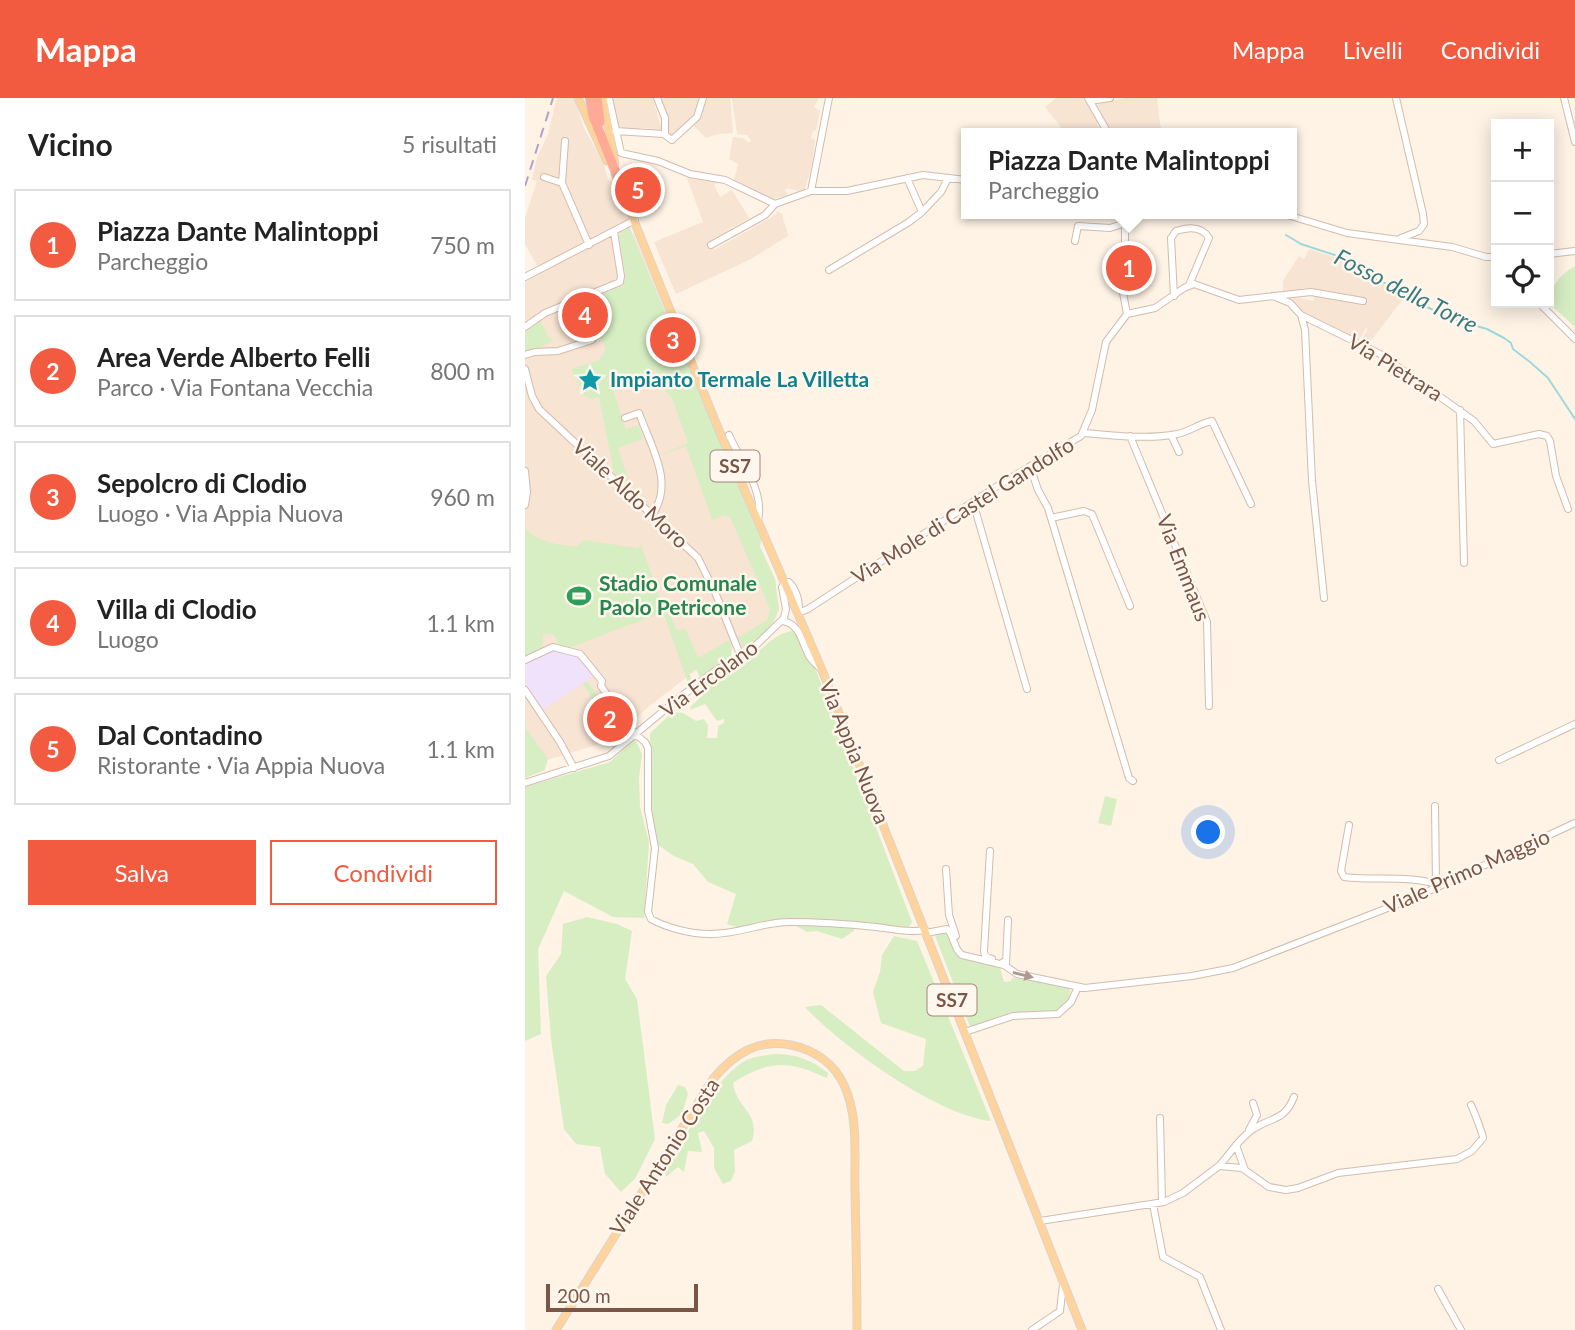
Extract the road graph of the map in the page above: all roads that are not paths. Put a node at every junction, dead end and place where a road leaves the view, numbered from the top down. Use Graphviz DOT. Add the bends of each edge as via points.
graph roads {
  1 [pos="580,98"];
  2 [pos="590,98"];
  3 [pos="597,98"];
  4 [pos="603,98"];
  5 [pos="609,98"];
  6 [pos="657,98"];
  7 [pos="703,98"];
  8 [pos="829,98"];
  9 [pos="1110,98"];
  10 [pos="1396,98"];
  11 [pos="1564,98"];
  12 [pos="1089,100"];
  13 [pos="1105,128"];
  14 [pos="615,131"];
  15 [pos="601,134"];
  16 [pos="664,134"];
  17 [pos="565,141"];
  18 [pos="1575,142"];
  19 [pos="544,177"];
  20 [pos="618,178"];
  21 [pos="907,178"];
  22 [pos="947,178"];
  23 [pos="961,179"];
  24 [pos="562,183"];
  25 [pos="811,191"];
  26 [pos="775,204"];
  27 [pos="922,212"];
  28 [pos="1297,218"];
  29 [pos="1120,219"];
  30 [pos="1134,219"];
  31 [pos="635,220"];
  32 [pos="1123,225"];
  33 [pos="614,232"];
  34 [pos="1399,239"];
  35 [pos="1075,241"];
  36 [pos="589,244"];
  37 [pos="711,245"];
  38 [pos="1575,251"];
  39 [pos="1554,253"];
  40 [pos="1486,257"];
  41 [pos="1491,257"];
  42 [pos="1491,260"];
  43 [pos="829,270"];
  44 [pos="525,277"];
  45 [pos="1189,285"];
  46 [pos="1174,296"];
  47 [pos="1273,296"];
  48 [pos="1363,301"];
  49 [pos="1544,308"];
  50 [pos="1127,314"];
  51 [pos="1301,315"];
  52 [pos="525,327"];
  53 [pos="1575,339"];
  54 [pos="592,340"];
  55 [pos="525,355"];
  56 [pos="526,374"];
  57 [pos="1460,410"];
  58 [pos="625,418"];
  59 [pos="1084,433"];
  60 [pos="729,435"];
  61 [pos="1171,435"];
  62 [pos="1130,436"];
  63 [pos="1179,452"];
  64 [pos="1030,466"];
  65 [pos="525,471"];
  66 [pos="972,502"];
  67 [pos="1251,504"];
  68 [pos="525,505"];
  69 [pos="1568,509"];
  70 [pos="652,515"];
  71 [pos="1051,518"];
  72 [pos="758,520"];
  73 [pos="1464,563"];
  74 [pos="785,582"];
  75 [pos="1324,597"];
  76 [pos="1130,606"];
  77 [pos="798,613"];
  78 [pos="781,623"];
  79 [pos="741,657"];
  80 [pos="525,660"];
  81 [pos="822,670"];
  82 [pos="525,690"];
  83 [pos="1027,690"];
  84 [pos="1209,706"];
  85 [pos="1575,724"];
  86 [pos="635,734"];
  87 [pos="1499,760"];
  88 [pos="574,768"];
  89 [pos="1133,781"];
  90 [pos="525,783"];
  91 [pos="1435,806"];
  92 [pos="1575,823"];
  93 [pos="1349,825"];
  94 [pos="990,851"];
  95 [pos="946,869"];
  96 [pos="1437,886"];
  97 [pos="1008,920"];
  98 [pos="926,932"];
  99 [pos="962,955"];
  100 [pos="1004,965"];
  101 [pos="1078,987"];
  102 [pos="965,1032"];
  103 [pos="1294,1097"];
  104 [pos="1253,1103"];
  105 [pos="1471,1105"];
  106 [pos="1160,1118"];
  107 [pos="1247,1135"];
  108 [pos="1237,1145"];
  109 [pos="1219,1166"];
  110 [pos="1245,1170"];
  111 [pos="1162,1202"];
  112 [pos="1153,1204"];
  113 [pos="1040,1221"];
  114 [pos="1063,1284"];
  115 [pos="1438,1289"];
  116 [pos="557,1330"];
  117 [pos="857,1330"];
  118 [pos="1032,1330"];
  119 [pos="1082,1330"];
  120 [pos="1221,1330"];
  121 [pos="1461,1330"];
  1 -- 20 [label="main road, Via Appia Nuova / SS7"];
  2 -- 15 [label="highway"];
  3 -- 15 [label="highway"];
  4 -- 20 [label="main road, Via Appia Nuova / SS7"];
  5 -- 14 [label="street"];
  6 -- 16 [label="street" via="665,118"];
  7 -- 16 [label="street" via="699,116 685,130 672,140"];
  8 -- 25 [label="street"];
  9 -- 12 [label="street"];
  10 -- 34 [label="street" via="1424,221 1420,230"];
  11 -- 18 [label="street"];
  12 -- 13 [label="street"];
  14 -- 16 [label="street"];
  14 -- 26 [label="street" via="622,154 725,180"];
  15 -- 20 [label="highway"];
  17 -- 24 [label="street"];
  19 -- 24 [label="street"];
  20 -- 31 [label="main road, Via Appia Nuova / SS7"];
  21 -- 22 [label="street"];
  21 -- 25 [label="street" via="847,191"];
  21 -- 27 [label="street"];
  22 -- 23 [label="street"];
  22 -- 27 [label="street"];
  24 -- 36 [label="street"];
  25 -- 26 [label="street"];
  26 -- 37 [label="street" via="767,214"];
  27 -- 43 [label="street"];
  28 -- 34 [label="street" via="1341,232"];
  29 -- 32 [label="street"];
  30 -- 32 [label="street"];
  31 -- 33 [label="street"];
  31 -- 72 [label="main road, Via Appia Nuova / SS7"];
  32 -- 35 [label="street" via="1077,227"];
  32 -- 50 [label="street" via="1120,280"];
  33 -- 36 [label="street"];
  33 -- 52 [label="street" via="620,282 545,313"];
  34 -- 40 [label="street"];
  36 -- 44 [label="street"];
  38 -- 39 [label="street"];
  40 -- 41 [label="street"];
  40 -- 42 [label="street"];
  45 -- 46 [label="street"];
  45 -- 46 [label="street" via="1209,240 1195,228 1178,230 1171,237"];
  45 -- 47 [label="street" via="1238,300"];
  46 -- 50 [label="street" via="1150,310"];
  47 -- 48 [label="street" via="1311,292"];
  47 -- 51 [label="street, Via Pietrara" via="1290,303"];
  49 -- 53 [label="street"];
  50 -- 59 [label="street, Via Mole di Castel Gandolfo" via="1107,340"];
  51 -- 57 [label="street, Via Pietrara" via="1373,349"];
  51 -- 75 [label="street"];
  54 -- 55 [label="street"];
  56 -- 70 [label="street, Viale Aldo Moro" via="542,412"];
  57 -- 69 [label="street, Via Pietrara" via="1493,444 1546,436"];
  57 -- 73 [label="street"];
  58 -- 70 [label="street" via="639,413 661,475 663,495"];
  59 -- 62 [label="street"];
  59 -- 64 [label="street, Via Mole di Castel Gandolfo"];
  60 -- 72 [label="street" via="756,489"];
  61 -- 62 [label="street"];
  61 -- 63 [label="street"];
  61 -- 67 [label="street" via="1214,422"];
  62 -- 84 [label="street, Via Emmaus" via="1206,622"];
  64 -- 66 [label="street, Via Mole di Castel Gandolfo"];
  64 -- 71 [label="street"];
  65 -- 68 [label="street"];
  66 -- 77 [label="street, Via Mole di Castel Gandolfo"];
  66 -- 83 [label="street"];
  70 -- 79 [label="street, Viale Aldo Moro" via="700,560"];
  71 -- 76 [label="street" via="1081,511 1092,514"];
  71 -- 89 [label="street" via="1104,700"];
  72 -- 74 [label="main road, Via Appia Nuova / SS7"];
  74 -- 77 [label="main road, Via Appia Nuova / SS7"];
  74 -- 78 [label="street" via="786,608"];
  77 -- 81 [label="main road, Via Appia Nuova / SS7"];
  78 -- 79 [label="street, Via Ercolano"];
  78 -- 81 [label="street" via="795,627"];
  79 -- 86 [label="street, Via Ercolano" via="715,671"];
  80 -- 86 [label="street" via="553,648 580,654"];
  81 -- 98 [label="main road, Via Appia Nuova / SS7"];
  82 -- 88 [label="street"];
  85 -- 87 [label="street"];
  86 -- 88 [label="street, Via Ercolano" via="605,757"];
  86 -- 98 [label="street" via="645,742 649,754 648,810 655,845 651,919 709,934 791,922"];
  88 -- 90 [label="street, Via Ercolano"];
  91 -- 96 [label="street"];
  92 -- 96 [label="street, Viale Primo Maggio"];
  93 -- 96 [label="street" via="1343,877 1385,877"];
  94 -- 100 [label="street" via="984,953"];
  95 -- 99 [label="street" via="949,915"];
  96 -- 101 [label="street, Viale Primo Maggio" via="1233,968 1133,984"];
  97 -- 100 [label="street"];
  98 -- 99 [label="street" via="947,929"];
  98 -- 102 [label="main road, Via Appia Nuova / SS7"];
  99 -- 100 [label="street, Viale Primo Maggio"];
  100 -- 101 [label="street, Viale Primo Maggio, one-way" via="1015,973"];
  101 -- 102 [label="street" via="1058,1014 1013,1016"];
  102 -- 113 [label="main road, Via Appia Nuova / SS7"];
  103 -- 107 [label="street" via="1284,1114"];
  104 -- 107 [label="street" via="1256,1120"];
  105 -- 110 [label="street" via="1483,1138 1457,1159 1338,1173 1290,1189 1269,1186"];
  106 -- 111 [label="street"];
  107 -- 108 [label="street"];
  108 -- 109 [label="street"];
  108 -- 110 [label="street"];
  109 -- 110 [label="street"];
  109 -- 111 [label="street" via="1183,1193"];
  111 -- 112 [label="street"];
  112 -- 113 [label="street"];
  112 -- 120 [label="street" via="1161,1253 1200,1277"];
  113 -- 114 [label="main road, Via Appia Nuova / SS7"];
  114 -- 118 [label="street" via="1060,1311"];
  114 -- 119 [label="main road, Via Appia Nuova / SS7"];
  115 -- 121 [label="street"];
  116 -- 117 [label="main road, Viale Antonio Costa" via="713,1079 743,1052 775,1043 799,1047 823,1059 849,1096 854,1136"];
}
